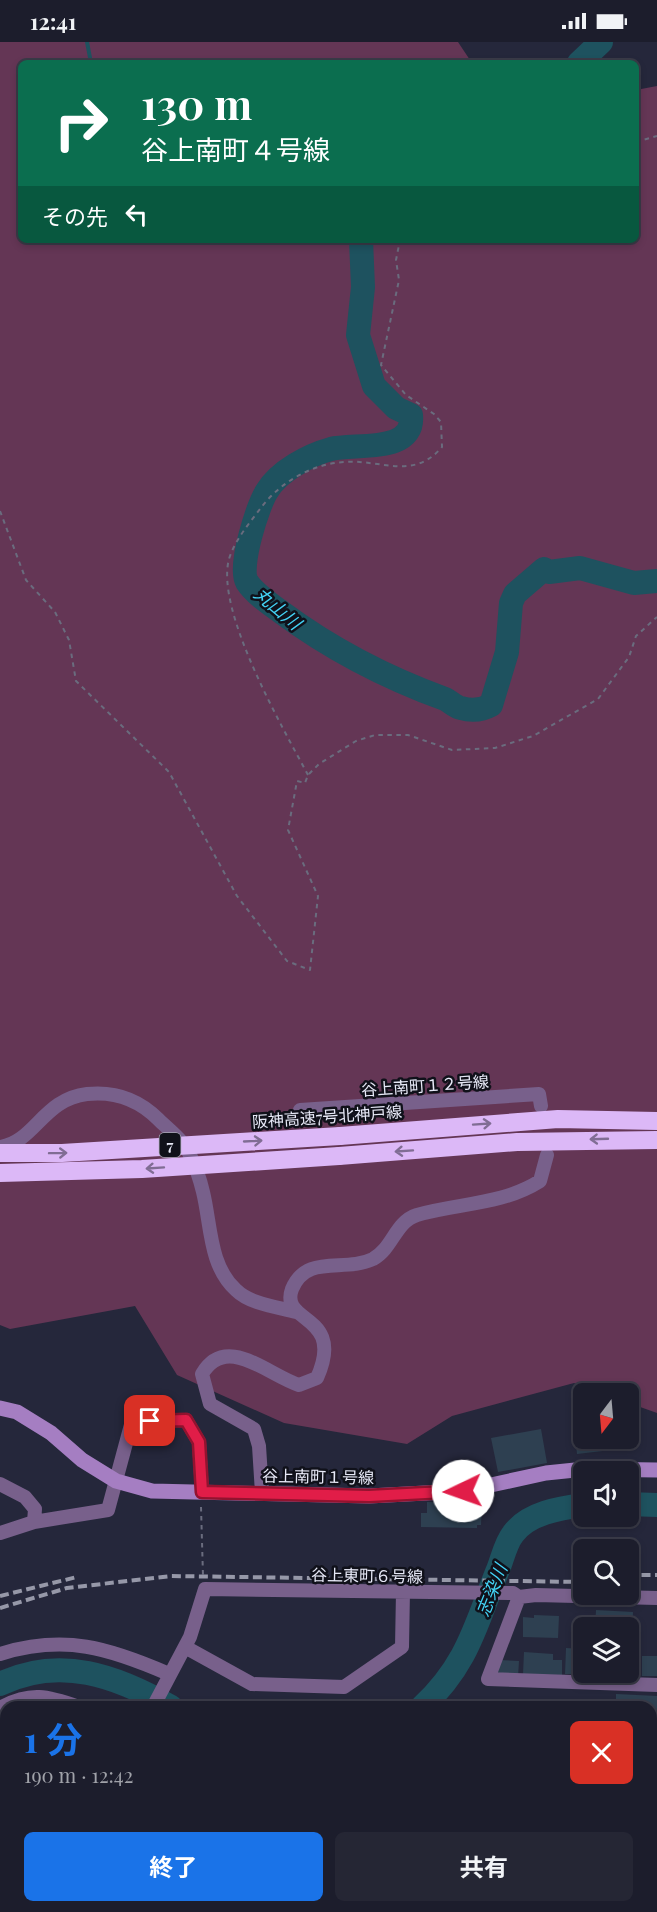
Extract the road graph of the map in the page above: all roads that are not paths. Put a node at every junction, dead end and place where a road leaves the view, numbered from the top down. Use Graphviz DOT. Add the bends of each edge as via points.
graph roads {
  1 [pos="541,1106"];
  2 [pos="300,1110"];
  3 [pos="657,1121"];
  4 [pos="657,1140"];
  5 [pos="0,1147"];
  6 [pos="0,1153"];
  7 [pos="547,1155"];
  8 [pos="0,1173"];
  9 [pos="296,1312"];
  10 [pos="0,1408"];
  11 [pos="657,1470"];
  12 [pos="116,1481"];
  13 [pos="0,1484"];
  14 [pos="262,1493"];
  15 [pos="202,1498"];
  16 [pos="34,1522"];
  17 [pos="0,1533"];
  18 [pos="403,1591"];
  19 [pos="519,1597"];
  20 [pos="657,1598"];
  21 [pos="185,1647"];
  22 [pos="0,1654"];
  23 [pos="167,1677"];
  24 [pos="657,1685"];
  25 [pos="12,1701"];
  26 [pos="58,1701"];
  27 [pos="156,1701"];
  1 -- 2 [label="street, 谷上南町１２号線" via="539,1094"];
  6 -- 3 [label="highway, 阪神高速7号北神戸線 / 7, one-way, bridge" via="62,1153 558,1119"];
  4 -- 8 [label="highway, 7, one-way, bridge" via="517,1142 142,1169"];
  5 -- 9 [label="street" via="14,1145 50,1108 67,1100 87,1094 133,1100 152,1113 188,1150 203,1191 213,1248 227,1279 250,1299"];
  7 -- 9 [label="street" via="540,1181 523,1192 496,1201 416,1215 400,1224 389,1245 373,1258 356,1264 306,1269 291,1292"];
  9 -- 14 [label="street" via="308,1319 326,1342 326,1360 317,1378 299,1384 235,1356 209,1362 202,1374 210,1404 254,1429"];
  10 -- 12 [label="street, 谷上南町１号線" via="17,1412 51,1433 82,1460"];
  11 -- 14 [label="street, 谷上南町１号線" via="546,1473 463,1491 369,1496"];
  12 -- 15 [label="street, 谷上南町１号線"];
  12 -- 15 [label="street" via="132,1421 186,1420 199,1442"];
  12 -- 16 [label="street" via="108,1510"];
  13 -- 16 [label="street" via="25,1497 35,1509"];
  14 -- 15 [label="street, 谷上南町１号線"];
  16 -- 17 [label="street"];
  18 -- 19 [label="street, 谷上東町６号線" via="513,1593"];
  18 -- 21 [label="street, 谷上東町６号線" via="205,1589"];
  18 -- 21 [label="street" via="402,1647 344,1688 252,1684"];
  19 -- 20 [label="street, 谷上東町６号線"];
  19 -- 24 [label="street" via="488,1679"];
  21 -- 23 [label="street"];
  22 -- 23 [label="street" via="38,1646 83,1644 123,1654"];
  23 -- 27 [label="street"];
  25 -- 26 [label="street" via="38,1695"];
}
